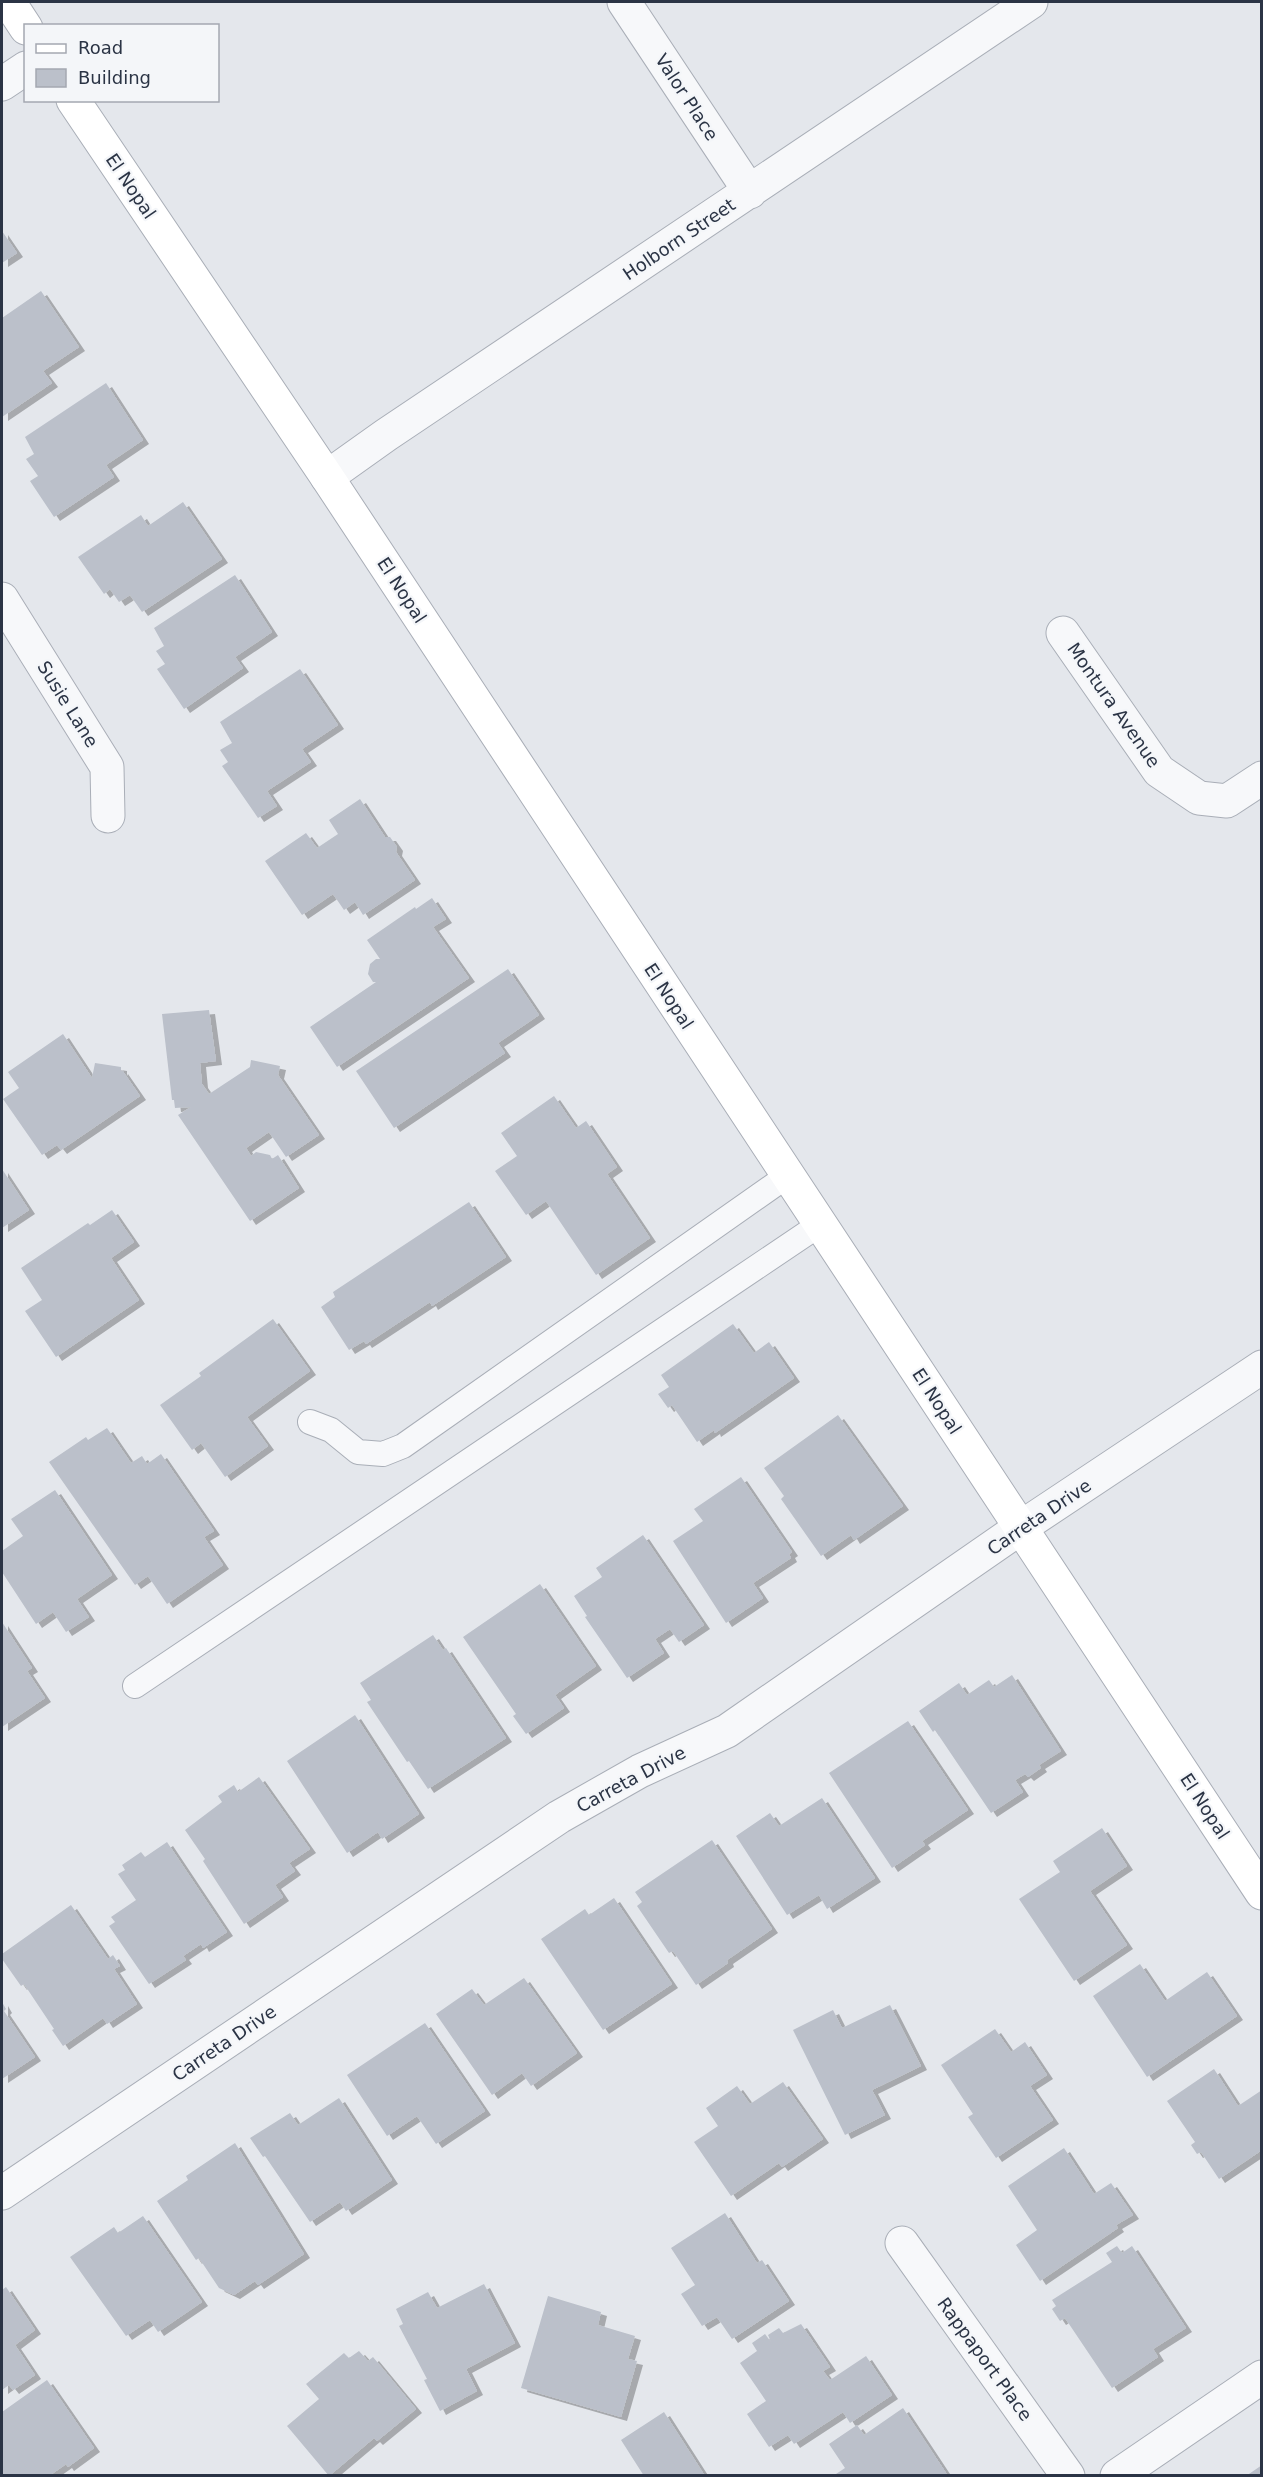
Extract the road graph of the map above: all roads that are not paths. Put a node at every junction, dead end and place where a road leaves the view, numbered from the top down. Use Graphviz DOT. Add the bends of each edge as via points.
graph roads {
  1 [pos="9,2"];
  2 [pos="624,2"];
  3 [pos="1031,2"];
  4 [pos="24,25"];
  5 [pos="24,69"];
  6 [pos="2,84"];
  7 [pos="75,102"];
  8 [pos="750,192"];
  9 [pos="327,477"];
  10 [pos="2,599"];
  11 [pos="1063,633"];
  12 [pos="1262,778"];
  13 [pos="108,816"];
  14 [pos="787,1176"];
  15 [pos="819,1225"];
  16 [pos="1262,1367"];
  17 [pos="310,1422"];
  18 [pos="1020,1528"];
  19 [pos="135,1686"];
  20 [pos="1262,1893"];
  21 [pos="2,2193"];
  22 [pos="902,2243"];
  23 [pos="1262,2377"];
  24 [pos="1068,2475"];
  25 [pos="1117,2475"];
  1 -- 4 [label="main road"];
  2 -- 8 [label="street, Valor Place"];
  3 -- 8 [label="street, Holborn Street"];
  5 -- 6 [label="street"];
  7 -- 9 [label="main road, El Nopal"];
  8 -- 9 [label="street, Holborn Street"];
  9 -- 14 [label="main road, El Nopal"];
  10 -- 13 [label="street, Susie Lane" via="107,767"];
  11 -- 12 [label="street, Montura Avenue" via="1159,771 1199,798 1227,801"];
  14 -- 15 [label="main road, El Nopal"];
  14 -- 17 [label="lane" via="403,1446 383,1454 358,1452 331,1430"];
  15 -- 18 [label="main road, El Nopal"];
  15 -- 19 [label="lane"];
  16 -- 18 [label="street, Carreta Drive"];
  18 -- 20 [label="main road, El Nopal"];
  18 -- 21 [label="street, Carreta Drive" via="727,1731 640,1771 559,1817"];
  22 -- 24 [label="street, Rappaport Place"];
  23 -- 25 [label="street"];
}
